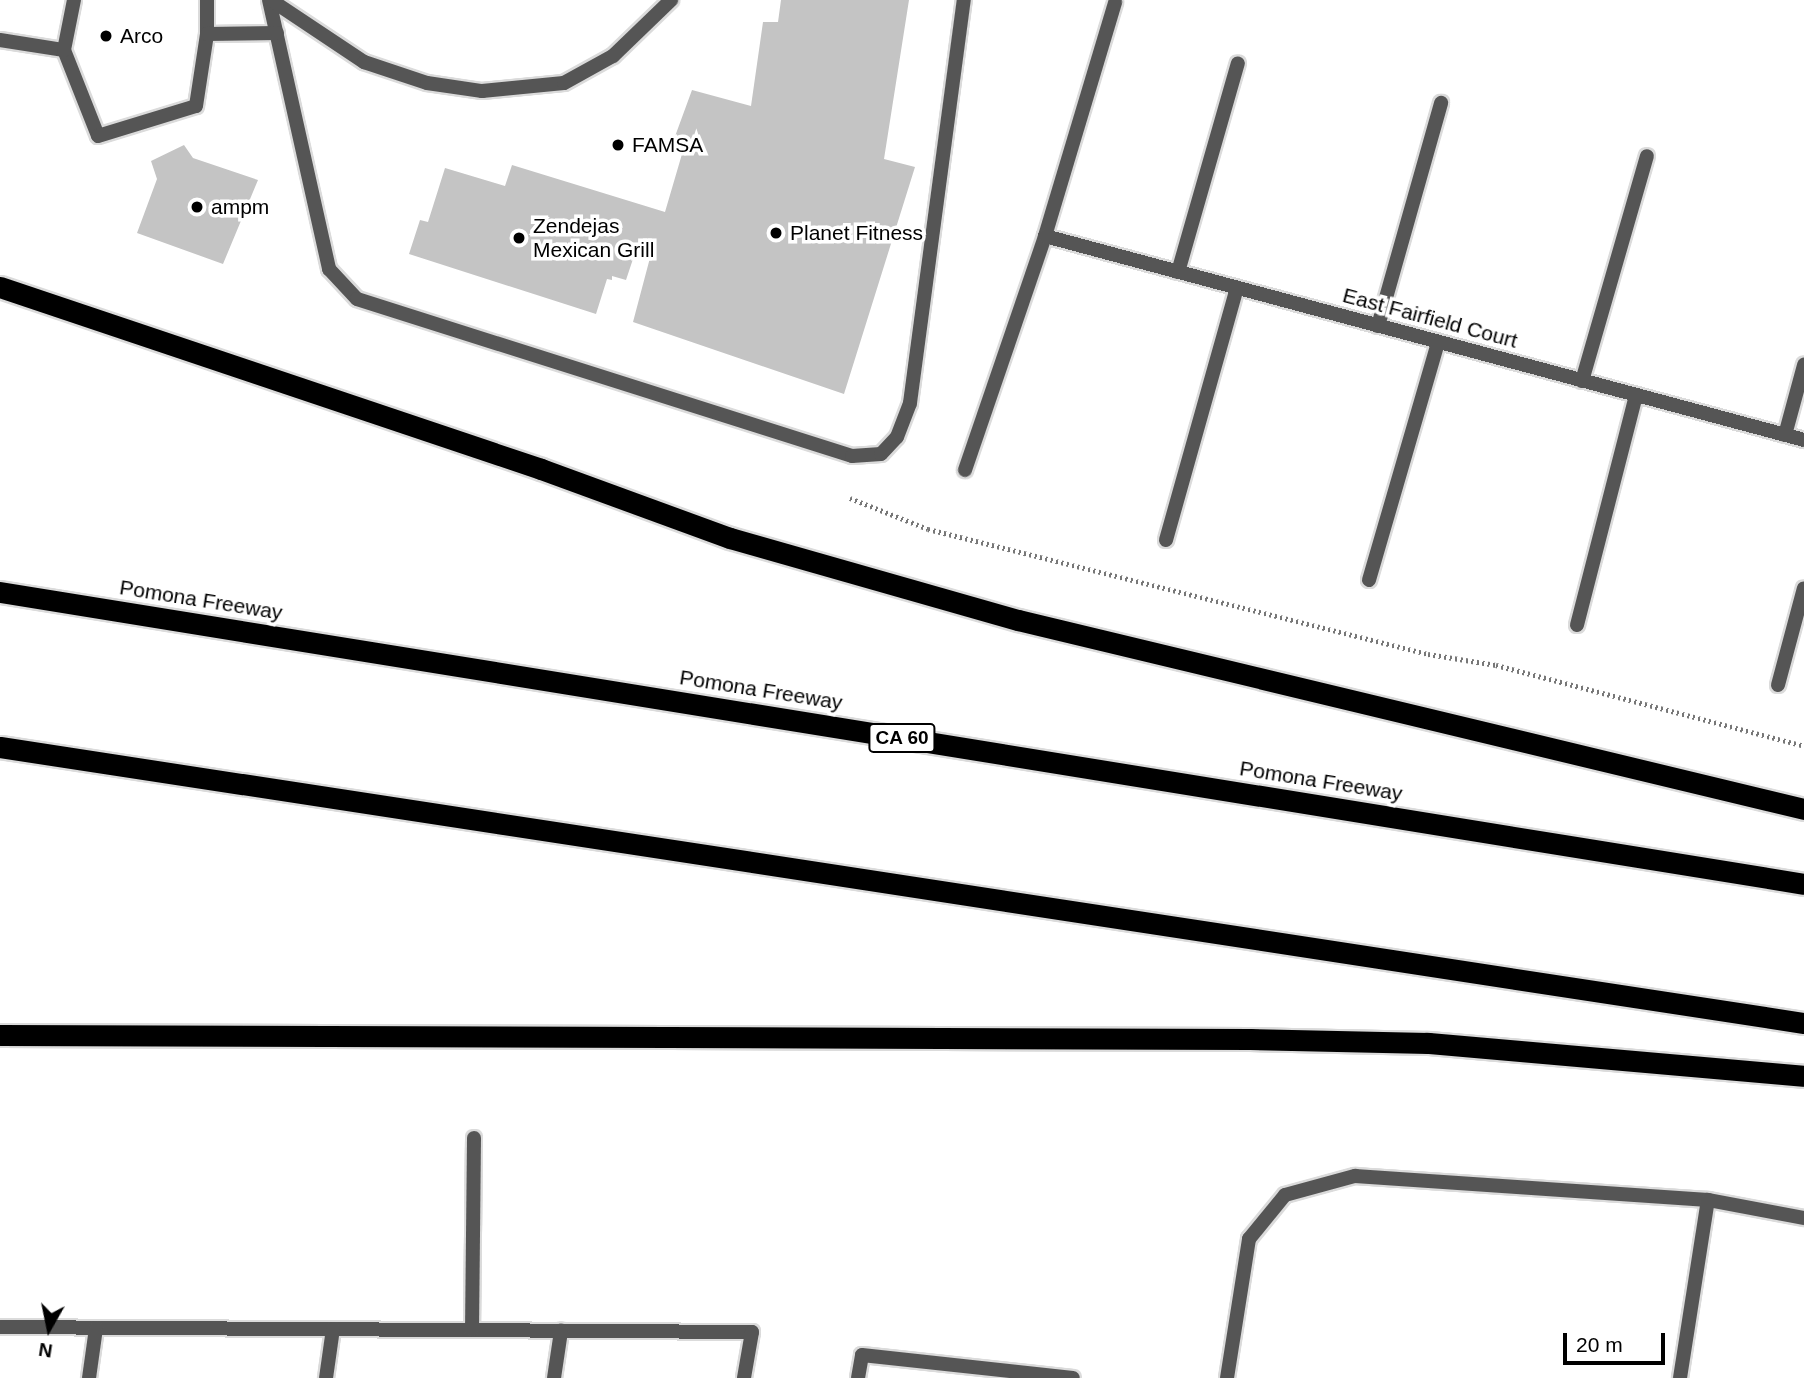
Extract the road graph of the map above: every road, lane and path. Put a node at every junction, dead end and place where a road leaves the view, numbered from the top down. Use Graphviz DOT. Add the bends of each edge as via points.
graph roads {
  1 [pos="74,0"];
  2 [pos="207,0"];
  3 [pos="270,0"];
  4 [pos="671,0"];
  5 [pos="964,0"];
  6 [pos="1115,2"];
  7 [pos="276,33"];
  8 [pos="207,34"];
  9 [pos="0,40"];
  10 [pos="64,50"];
  11 [pos="1238,62"];
  12 [pos="1441,103"];
  13 [pos="1647,156"];
  14 [pos="1045,236"];
  15 [pos="1178,272"];
  16 [pos="0,287"];
  17 [pos="1237,288"];
  18 [pos="1378,326"];
  19 [pos="1437,342"];
  20 [pos="1804,365"];
  21 [pos="1582,381"];
  22 [pos="1636,395"];
  23 [pos="1785,435"];
  24 [pos="1804,440"];
  25 [pos="964,470"];
  26 [pos="850,498"];
  27 [pos="1166,540"];
  28 [pos="1369,580"];
  29 [pos="1804,588"];
  30 [pos="0,592"];
  31 [pos="1577,625"];
  32 [pos="1778,685"];
  33 [pos="1804,746"];
  34 [pos="0,747"];
  35 [pos="1804,809"];
  36 [pos="1804,884"];
  37 [pos="1804,1023"];
  38 [pos="0,1035"];
  39 [pos="1804,1076"];
  40 [pos="474,1139"];
  41 [pos="1707,1200"];
  42 [pos="1804,1218"];
  43 [pos="0,1327"];
  44 [pos="96,1328"];
  45 [pos="333,1329"];
  46 [pos="472,1330"];
  47 [pos="561,1331"];
  48 [pos="89,1378"];
  49 [pos="326,1378"];
  50 [pos="554,1378"];
  51 [pos="744,1378"];
  52 [pos="858,1378"];
  53 [pos="1073,1378"];
  54 [pos="1227,1378"];
  55 [pos="1680,1378"];
  1 -- 10 [label="street"];
  2 -- 8 [label="street"];
  3 -- 4 [label="street" via="364,62 426,83 482,90 564,83 613,56"];
  3 -- 7 [label="street"];
  5 -- 7 [label="street" via="910,402 897,437 881,454 852,456 358,299 329,269"];
  6 -- 14 [label="street"];
  7 -- 8 [label="street"];
  8 -- 10 [label="street" via="196,106 98,136"];
  9 -- 10 [label="street"];
  11 -- 15 [label="street"];
  12 -- 18 [label="street"];
  13 -- 21 [label="street"];
  14 -- 15 [label="street, East Fairfield Court"];
  14 -- 25 [label="street"];
  15 -- 17 [label="street, East Fairfield Court"];
  16 -- 35 [label="highway" via="509,458 730,538 1018,620"];
  17 -- 18 [label="street, East Fairfield Court"];
  17 -- 27 [label="street"];
  18 -- 19 [label="street, East Fairfield Court"];
  19 -- 21 [label="street, East Fairfield Court"];
  19 -- 28 [label="street"];
  20 -- 23 [label="street"];
  21 -- 22 [label="street, East Fairfield Court"];
  22 -- 23 [label="street, East Fairfield Court"];
  22 -- 31 [label="street"];
  23 -- 24 [label="street, East Fairfield Court"];
  26 -- 33 [label="path" via="928,529 1428,654 1496,665"];
  29 -- 32 [label="street"];
  30 -- 36 [label="highway, Pomona Freeway / CA 60"];
  34 -- 37 [label="highway"];
  38 -- 39 [label="highway" via="1264,1039 1427,1043"];
  40 -- 46 [label="street"];
  41 -- 42 [label="street"];
  41 -- 54 [label="street" via="1354,1176 1285,1195 1249,1239"];
  41 -- 55 [label="street"];
  43 -- 44 [label="street"];
  44 -- 45 [label="street"];
  44 -- 48 [label="street"];
  45 -- 46 [label="street"];
  45 -- 49 [label="street"];
  46 -- 47 [label="street"];
  47 -- 50 [label="street"];
  47 -- 51 [label="street" via="752,1332"];
  52 -- 53 [label="street" via="862,1355"];
}
